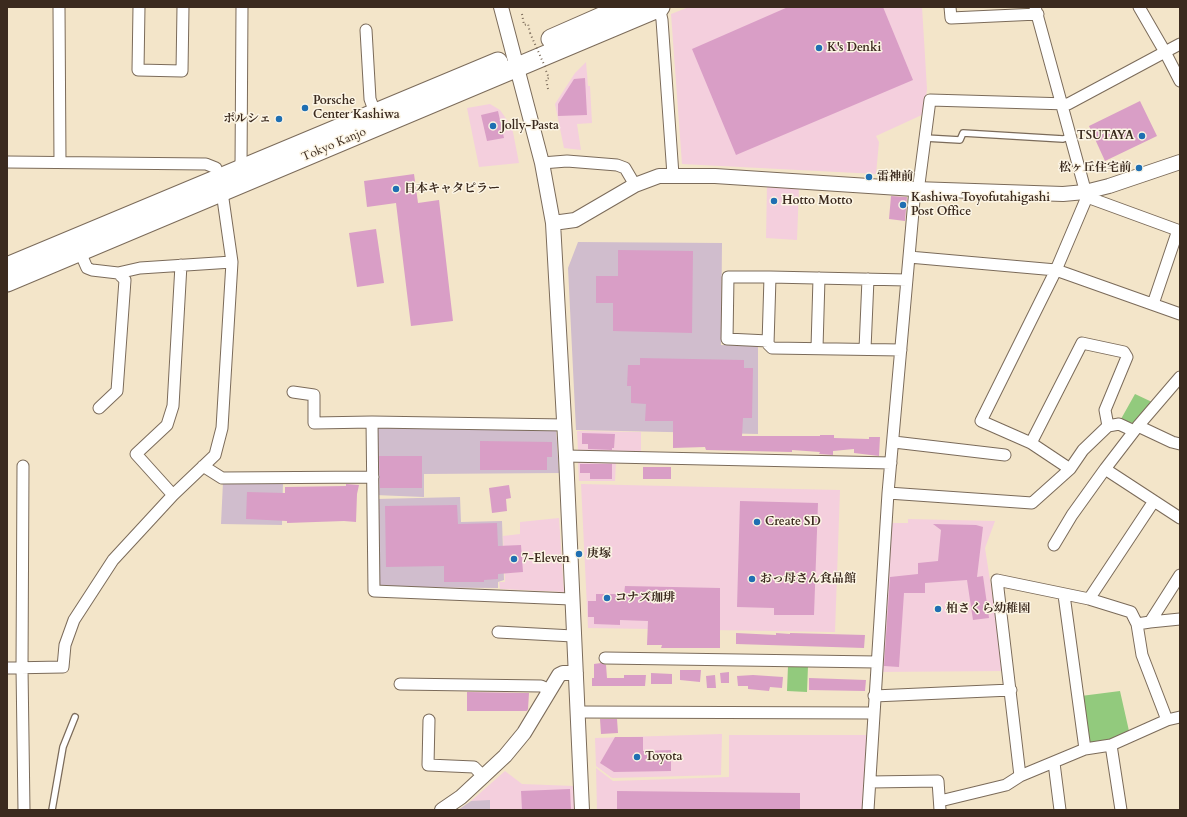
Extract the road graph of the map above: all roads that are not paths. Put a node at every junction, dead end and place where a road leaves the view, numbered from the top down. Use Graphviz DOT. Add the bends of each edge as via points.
graph roads {
  1 [pos="59,7"];
  2 [pos="139,7"];
  3 [pos="184,7"];
  4 [pos="242,7"];
  5 [pos="501,7"];
  6 [pos="624,7"];
  7 [pos="660,7"];
  8 [pos="950,7"];
  9 [pos="1139,7"];
  10 [pos="1036,11"];
  11 [pos="366,30"];
  12 [pos="1180,44"];
  13 [pos="1165,52"];
  14 [pos="516,61"];
  15 [pos="1180,81"];
  16 [pos="1061,104"];
  17 [pos="378,119"];
  18 [pos="1069,137"];
  19 [pos="926,138"];
  20 [pos="7,162"];
  21 [pos="60,162"];
  22 [pos="1180,162"];
  23 [pos="542,163"];
  24 [pos="241,168"];
  25 [pos="673,175"];
  26 [pos="221,185"];
  27 [pos="635,185"];
  28 [pos="915,189"];
  29 [pos="1086,194"];
  30 [pos="553,223"];
  31 [pos="1179,230"];
  32 [pos="80,252"];
  33 [pos="909,257"];
  34 [pos="232,262"];
  35 [pos="181,265"];
  36 [pos="7,267"];
  37 [pos="1056,270"];
  38 [pos="118,273"];
  39 [pos="770,277"];
  40 [pos="818,278"];
  41 [pos="868,279"];
  42 [pos="907,280"];
  43 [pos="7,282"];
  44 [pos="1153,304"];
  45 [pos="1180,314"];
  46 [pos="768,341"];
  47 [pos="817,348"];
  48 [pos="865,349"];
  49 [pos="901,350"];
  50 [pos="1180,377"];
  51 [pos="293,392"];
  52 [pos="99,408"];
  53 [pos="372,422"];
  54 [pos="565,425"];
  55 [pos="1108,426"];
  56 [pos="1136,428"];
  57 [pos="894,442"];
  58 [pos="1031,443"];
  59 [pos="1180,444"];
  60 [pos="1006,455"];
  61 [pos="566,456"];
  62 [pos="891,463"];
  63 [pos="23,466"];
  64 [pos="203,466"];
  65 [pos="1070,469"];
  66 [pos="1105,469"];
  67 [pos="373,477"];
  68 [pos="888,493"];
  69 [pos="173,495"];
  70 [pos="1154,501"];
  71 [pos="1180,518"];
  72 [pos="1054,545"];
  73 [pos="1180,575"];
  74 [pos="1064,594"];
  75 [pos="571,599"];
  76 [pos="1090,599"];
  77 [pos="1180,619"];
  78 [pos="1150,622"];
  79 [pos="1137,624"];
  80 [pos="498,632"];
  81 [pos="573,636"];
  82 [pos="606,658"];
  83 [pos="876,662"];
  84 [pos="7,668"];
  85 [pos="22,668"];
  86 [pos="576,673"];
  87 [pos="400,684"];
  88 [pos="550,690"];
  89 [pos="1011,690"];
  90 [pos="874,696"];
  91 [pos="578,712"];
  92 [pos="75,717"];
  93 [pos="1180,717"];
  94 [pos="429,720"];
  95 [pos="875,720"];
  96 [pos="1167,720"];
  97 [pos="1111,745"];
  98 [pos="1085,749"];
  99 [pos="1054,763"];
  100 [pos="1020,776"];
  101 [pos="484,777"];
  102 [pos="870,782"];
  103 [pos="940,806"];
  104 [pos="24,810"];
  105 [pos="52,810"];
  106 [pos="442,810"];
  107 [pos="582,810"];
  108 [pos="868,810"];
  109 [pos="1060,810"];
  110 [pos="1121,810"];
  1 -- 21 [label="street"];
  2 -- 3 [label="street" via="138,70 182,71"];
  4 -- 24 [label="street"];
  5 -- 14 [label="street"];
  6 -- 14 [label="highway, Tokyo Kanjo"];
  7 -- 14 [label="highway, Tokyo Kanjo"];
  7 -- 25 [label="street"];
  8 -- 10 [label="street" via="951,18"];
  9 -- 13 [label="street"];
  10 -- 16 [label="street"];
  11 -- 17 [label="street" via="370,99"];
  12 -- 13 [label="street"];
  13 -- 15 [label="street"];
  13 -- 16 [label="street" via="1068,104"];
  14 -- 17 [label="highway, Tokyo Kanjo"];
  14 -- 23 [label="street"];
  16 -- 18 [label="street"];
  16 -- 19 [label="street" via="930,100"];
  17 -- 24 [label="highway, Tokyo Kanjo"];
  17 -- 26 [label="highway, Tokyo Kanjo"];
  18 -- 19 [label="lane" via="1062,139 963,132 960,140"];
  18 -- 29 [label="street"];
  19 -- 28 [label="street" via="919,184"];
  20 -- 21 [label="street"];
  21 -- 26 [label="street" via="206,164 216,168"];
  22 -- 29 [label="street"];
  23 -- 27 [label="street" via="567,161 617,164 625,168"];
  23 -- 30 [label="street"];
  24 -- 26 [label="highway, Tokyo Kanjo"];
  25 -- 27 [label="street" via="659,176"];
  25 -- 28 [label="street"];
  26 -- 32 [label="highway, Tokyo Kanjo"];
  26 -- 34 [label="street"];
  26 -- 36 [label="highway, Tokyo Kanjo"];
  27 -- 30 [label="street" via="575,220"];
  28 -- 29 [label="street"];
  28 -- 33 [label="street"];
  29 -- 31 [label="street"];
  29 -- 37 [label="street"];
  30 -- 54 [label="street"];
  31 -- 44 [label="street"];
  32 -- 38 [label="street" via="88,268"];
  32 -- 43 [label="highway, Tokyo Kanjo"];
  33 -- 37 [label="street"];
  33 -- 42 [label="street"];
  34 -- 35 [label="street"];
  34 -- 64 [label="street" via="222,428 215,455"];
  35 -- 38 [label="street" via="140,268"];
  35 -- 69 [label="street" via="173,406 167,425 136,454"];
  37 -- 44 [label="street"];
  37 -- 58 [label="street" via="981,421"];
  38 -- 52 [label="street" via="125,280 118,391"];
  39 -- 40 [label="street"];
  39 -- 46 [label="street"];
  39 -- 46 [label="street" via="728,277 727,339"];
  40 -- 41 [label="street"];
  40 -- 47 [label="street"];
  41 -- 42 [label="street"];
  41 -- 48 [label="street"];
  42 -- 49 [label="street"];
  44 -- 45 [label="street"];
  46 -- 47 [label="street" via="772,348"];
  47 -- 48 [label="street"];
  48 -- 49 [label="street"];
  49 -- 57 [label="street"];
  50 -- 56 [label="street"];
  51 -- 53 [label="street" via="314,395 314,423"];
  53 -- 54 [label="street"];
  53 -- 67 [label="street"];
  54 -- 61 [label="street"];
  55 -- 56 [label="street" via="1119,424"];
  55 -- 58 [label="street" via="1105,410 1127,357 1124,352 1082,343"];
  55 -- 65 [label="street" via="1083,450"];
  56 -- 59 [label="street"];
  56 -- 66 [label="street"];
  57 -- 60 [label="street"];
  57 -- 62 [label="street"];
  58 -- 65 [label="street"];
  61 -- 62 [label="street"];
  61 -- 75 [label="street"];
  62 -- 68 [label="street"];
  63 -- 85 [label="street"];
  64 -- 67 [label="street" via="222,478"];
  64 -- 69 [label="street"];
  65 -- 68 [label="street" via="1032,503"];
  66 -- 70 [label="street"];
  66 -- 72 [label="street"];
  67 -- 75 [label="street" via="374,591"];
  68 -- 83 [label="street"];
  69 -- 85 [label="street" via="113,560 74,620 65,645 63,667"];
  70 -- 71 [label="street"];
  70 -- 76 [label="street"];
  73 -- 78 [label="street"];
  74 -- 76 [label="street"];
  74 -- 89 [label="street" via="997,580"];
  74 -- 98 [label="street"];
  75 -- 81 [label="street"];
  76 -- 79 [label="street" via="1131,612"];
  77 -- 78 [label="street"];
  78 -- 79 [label="street"];
  79 -- 96 [label="street" via="1142,655"];
  80 -- 81 [label="street"];
  81 -- 86 [label="street"];
  82 -- 83 [label="street"];
  83 -- 90 [label="street"];
  84 -- 85 [label="street"];
  85 -- 104 [label="street"];
  86 -- 88 [label="street" via="559,675"];
  86 -- 91 [label="street"];
  87 -- 88 [label="street" via="541,686"];
  88 -- 101 [label="street" via="524,733"];
  89 -- 90 [label="street"];
  89 -- 100 [label="street"];
  90 -- 95 [label="street"];
  91 -- 95 [label="street"];
  91 -- 107 [label="street"];
  92 -- 105 [label="lane" via="63,747"];
  93 -- 96 [label="street"];
  94 -- 101 [label="street" via="428,765 474,767"];
  95 -- 102 [label="street"];
  96 -- 97 [label="street"];
  97 -- 98 [label="street"];
  97 -- 110 [label="street"];
  98 -- 99 [label="street"];
  99 -- 100 [label="street"];
  99 -- 109 [label="street"];
  100 -- 103 [label="street" via="1006,784"];
  101 -- 106 [label="street"];
  102 -- 103 [label="street" via="938,781"];
  102 -- 108 [label="street"];
}
